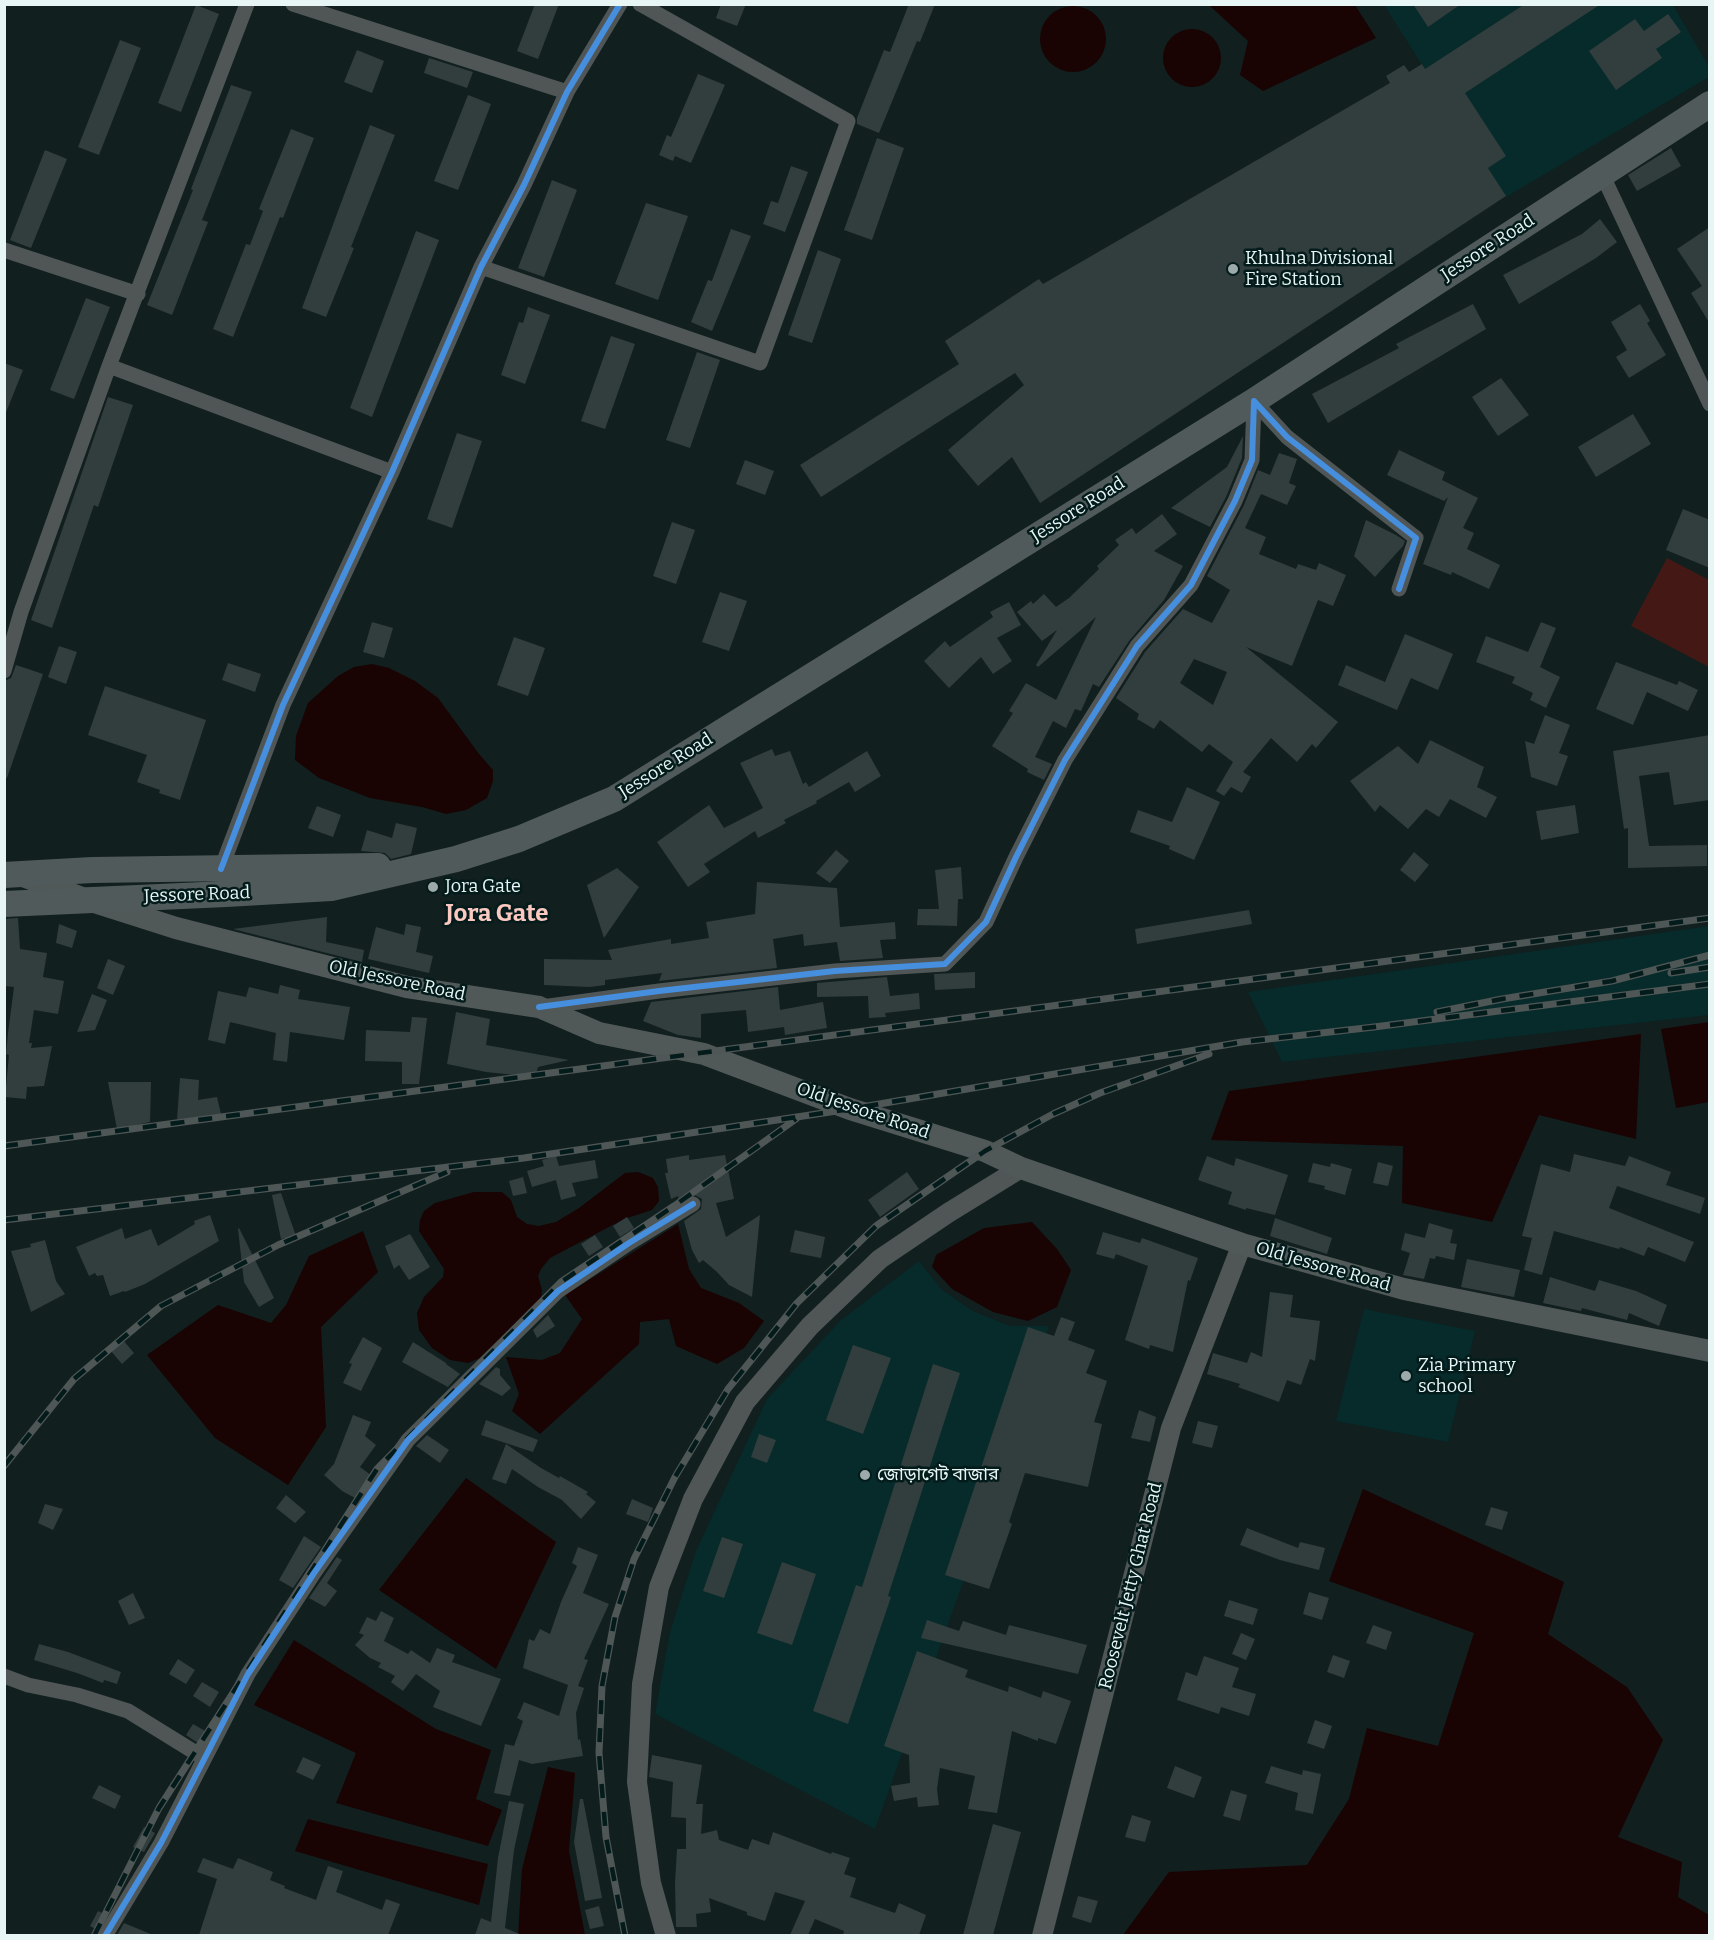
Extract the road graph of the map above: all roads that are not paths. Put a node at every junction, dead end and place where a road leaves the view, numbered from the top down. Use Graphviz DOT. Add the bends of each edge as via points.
graph roads {
  1 [pos="247,4"];
  2 [pos="293,4"];
  3 [pos="620,4"];
  4 [pos="640,4"];
  5 [pos="567,92"];
  6 [pos="1710,104"];
  7 [pos="1602,174"];
  8 [pos="4,250"];
  9 [pos="480,267"];
  10 [pos="138,294"];
  11 [pos="109,366"];
  12 [pos="1254,400"];
  13 [pos="1710,404"];
  14 [pos="392,472"];
  15 [pos="1399,589"];
  16 [pos="4,671"];
  17 [pos="423,866"];
  18 [pos="221,869"];
  19 [pos="10,874"];
  20 [pos="85,899"];
  21 [pos="4,903"];
  22 [pos="539,1007"];
  23 [pos="1021,1168"];
  24 [pos="693,1204"];
  25 [pos="1242,1244"];
  26 [pos="1710,1351"];
  27 [pos="4,1676"];
  28 [pos="204,1758"];
  29 [pos="105,1935"];
  30 [pos="666,1935"];
  31 [pos="1042,1935"];
  1 -- 10 [label="street"];
  2 -- 5 [label="street"];
  3 -- 5 [label="street"];
  4 -- 9 [label="street" via="848,121 760,363"];
  5 -- 9 [label="street"];
  6 -- 7 [label="highway, Jessore Road"];
  7 -- 12 [label="highway, Jessore Road"];
  7 -- 13 [label="street"];
  8 -- 10 [label="street"];
  9 -- 14 [label="street"];
  10 -- 11 [label="street"];
  11 -- 14 [label="street"];
  11 -- 16 [label="street" via="21,612"];
  12 -- 15 [label="street" via="1287,437 1416,538"];
  12 -- 17 [label="highway, Jessore Road" via="614,799 519,839"];
  12 -- 22 [label="street" via="1252,460 1191,585 1131,656 1065,760 986,921 945,964 835,971"];
  14 -- 18 [label="street" via="283,705"];
  17 -- 18 [label="highway, Jessore Road"];
  17 -- 20 [label="highway, Jessore Road" via="331,888"];
  18 -- 19 [label="highway, Jessore Road"];
  19 -- 20 [label="main road, Old Jessore Road"];
  20 -- 21 [label="highway, Jessore Road"];
  20 -- 22 [label="main road, Old Jessore Road" via="176,928 407,987"];
  22 -- 23 [label="main road, Old Jessore Road" via="599,1033 704,1054 850,1109 985,1151"];
  23 -- 25 [label="main road, Old Jessore Road"];
  23 -- 30 [label="street" via="880,1259 810,1326 745,1402 693,1499 659,1587 642,1684 637,1782 651,1883"];
  24 -- 28 [label="street" via="558,1291 408,1440 248,1674"];
  25 -- 26 [label="main road, Old Jessore Road" via="1404,1289"];
  25 -- 31 [label="street, Roosevelt Jetty Ghat Road" via="1171,1428"];
  27 -- 28 [label="street" via="128,1711"];
  28 -- 29 [label="street" via="161,1843"];
}
